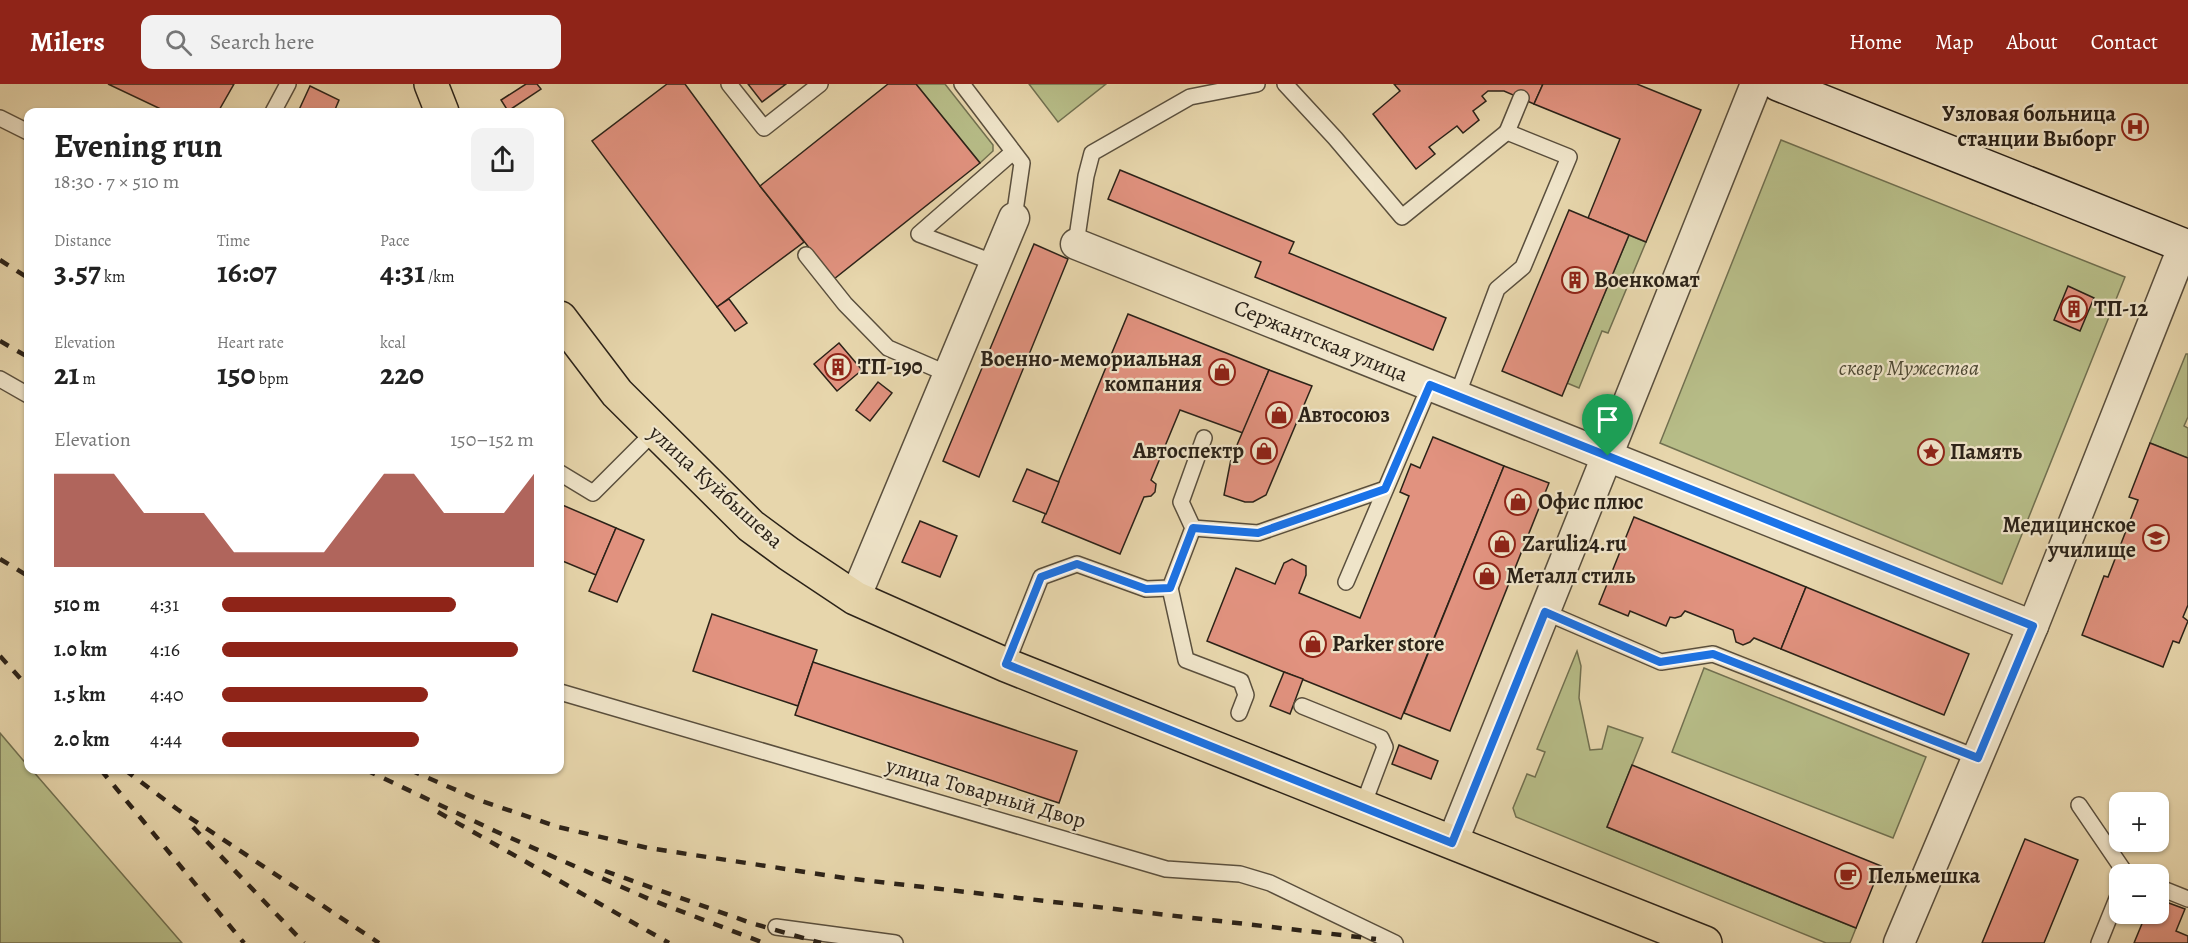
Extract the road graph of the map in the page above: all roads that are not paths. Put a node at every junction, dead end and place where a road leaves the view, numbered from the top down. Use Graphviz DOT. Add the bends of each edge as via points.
graph roads {
  1 [pos="288,84"];
  2 [pos="430,84"];
  3 [pos="729,84"];
  4 [pos="820,84"];
  5 [pos="962,84"];
  6 [pos="1257,84"];
  7 [pos="1285,84"];
  8 [pos="1756,84"];
  9 [pos="1778,84"];
  10 [pos="1521,98"];
  11 [pos="275,108"];
  12 [pos="440,108"];
  13 [pos="0,118"];
  14 [pos="24,130"];
  15 [pos="1506,132"];
  16 [pos="1013,152"];
  17 [pos="1014,218"];
  18 [pos="1076,244"];
  19 [pos="2186,246"];
  20 [pos="806,255"];
  21 [pos="995,263"];
  22 [pos="564,323"];
  23 [pos="948,374"];
  24 [pos="0,380"];
  25 [pos="1443,390"];
  26 [pos="24,393"];
  27 [pos="654,432"];
  28 [pos="1203,438"];
  29 [pos="1608,456"];
  30 [pos="564,475"];
  31 [pos="1385,489"];
  32 [pos="1193,528"];
  33 [pos="1346,582"];
  34 [pos="1170,588"];
  35 [pos="855,598"];
  36 [pos="1545,612"];
  37 [pos="2033,626"];
  38 [pos="1006,664"];
  39 [pos="564,693"];
  40 [pos="1302,706"];
  41 [pos="1239,713"];
  42 [pos="1978,758"];
  43 [pos="2079,805"];
  44 [pos="1362,808"];
  45 [pos="1452,843"];
  46 [pos="2119,864"];
  47 [pos="2169,891"];
  48 [pos="2188,899"];
  49 [pos="2109,918"];
  50 [pos="776,927"];
  51 [pos="895,943"];
  52 [pos="1395,943"];
  53 [pos="1705,943"];
  54 [pos="1899,943"];
  55 [pos="2099,943"];
  1 -- 11 [label="lane"];
  2 -- 12 [label="main road"];
  3 -- 4 [label="lane" via="764,128"];
  5 -- 16 [label="lane"];
  6 -- 18 [label="lane" via="1190,97 1092,153"];
  7 -- 15 [label="lane" via="1402,217"];
  8 -- 29 [label="street"];
  9 -- 19 [label="main road"];
  10 -- 15 [label="lane"];
  13 -- 14 [label="lane"];
  15 -- 25 [label="lane" via="1569,157 1523,267 1497,289"];
  16 -- 17 [label="lane" via="1022,164"];
  16 -- 21 [label="lane" via="919,234"];
  17 -- 21 [label="street"];
  18 -- 25 [label="street, Сержантская улица"];
  19 -- 37 [label="street"];
  20 -- 23 [label="lane" via="845,304 888,348"];
  21 -- 23 [label="street"];
  22 -- 27 [label="main road, улица Куйбышева" via="617,393"];
  23 -- 35 [label="street"];
  24 -- 26 [label="lane"];
  25 -- 29 [label="street, Сержантская улица"];
  25 -- 31 [label="lane"];
  27 -- 30 [label="lane" via="593,493"];
  27 -- 35 [label="main road, улица Куйбышева" via="751,526"];
  28 -- 32 [label="lane" via="1180,502"];
  29 -- 36 [label="street"];
  29 -- 37 [label="street, Сержантская улица"];
  31 -- 32 [label="lane" via="1258,533"];
  31 -- 33 [label="lane"];
  32 -- 34 [label="lane"];
  34 -- 38 [label="lane" via="1146,589 1077,564 1041,577"];
  34 -- 41 [label="lane" via="1186,660 1241,681 1246,695"];
  35 -- 38 [label="main road, улица Куйбышева"];
  36 -- 42 [label="lane" via="1660,662 1713,654"];
  36 -- 45 [label="street"];
  37 -- 42 [label="street"];
  38 -- 44 [label="main road, улица Куйбышева"];
  39 -- 52 [label="lane, улица Товарный Двор" via="1166,869 1240,874 1270,883"];
  40 -- 44 [label="lane" via="1381,738 1385,747"];
  42 -- 54 [label="street"];
  43 -- 46 [label="lane"];
  44 -- 45 [label="main road, улица Куйбышева"];
  45 -- 53 [label="main road, улица Куйбышева"];
  47 -- 48 [label="lane"];
  49 -- 55 [label="lane"];
  50 -- 51 [label="lane"];
}
